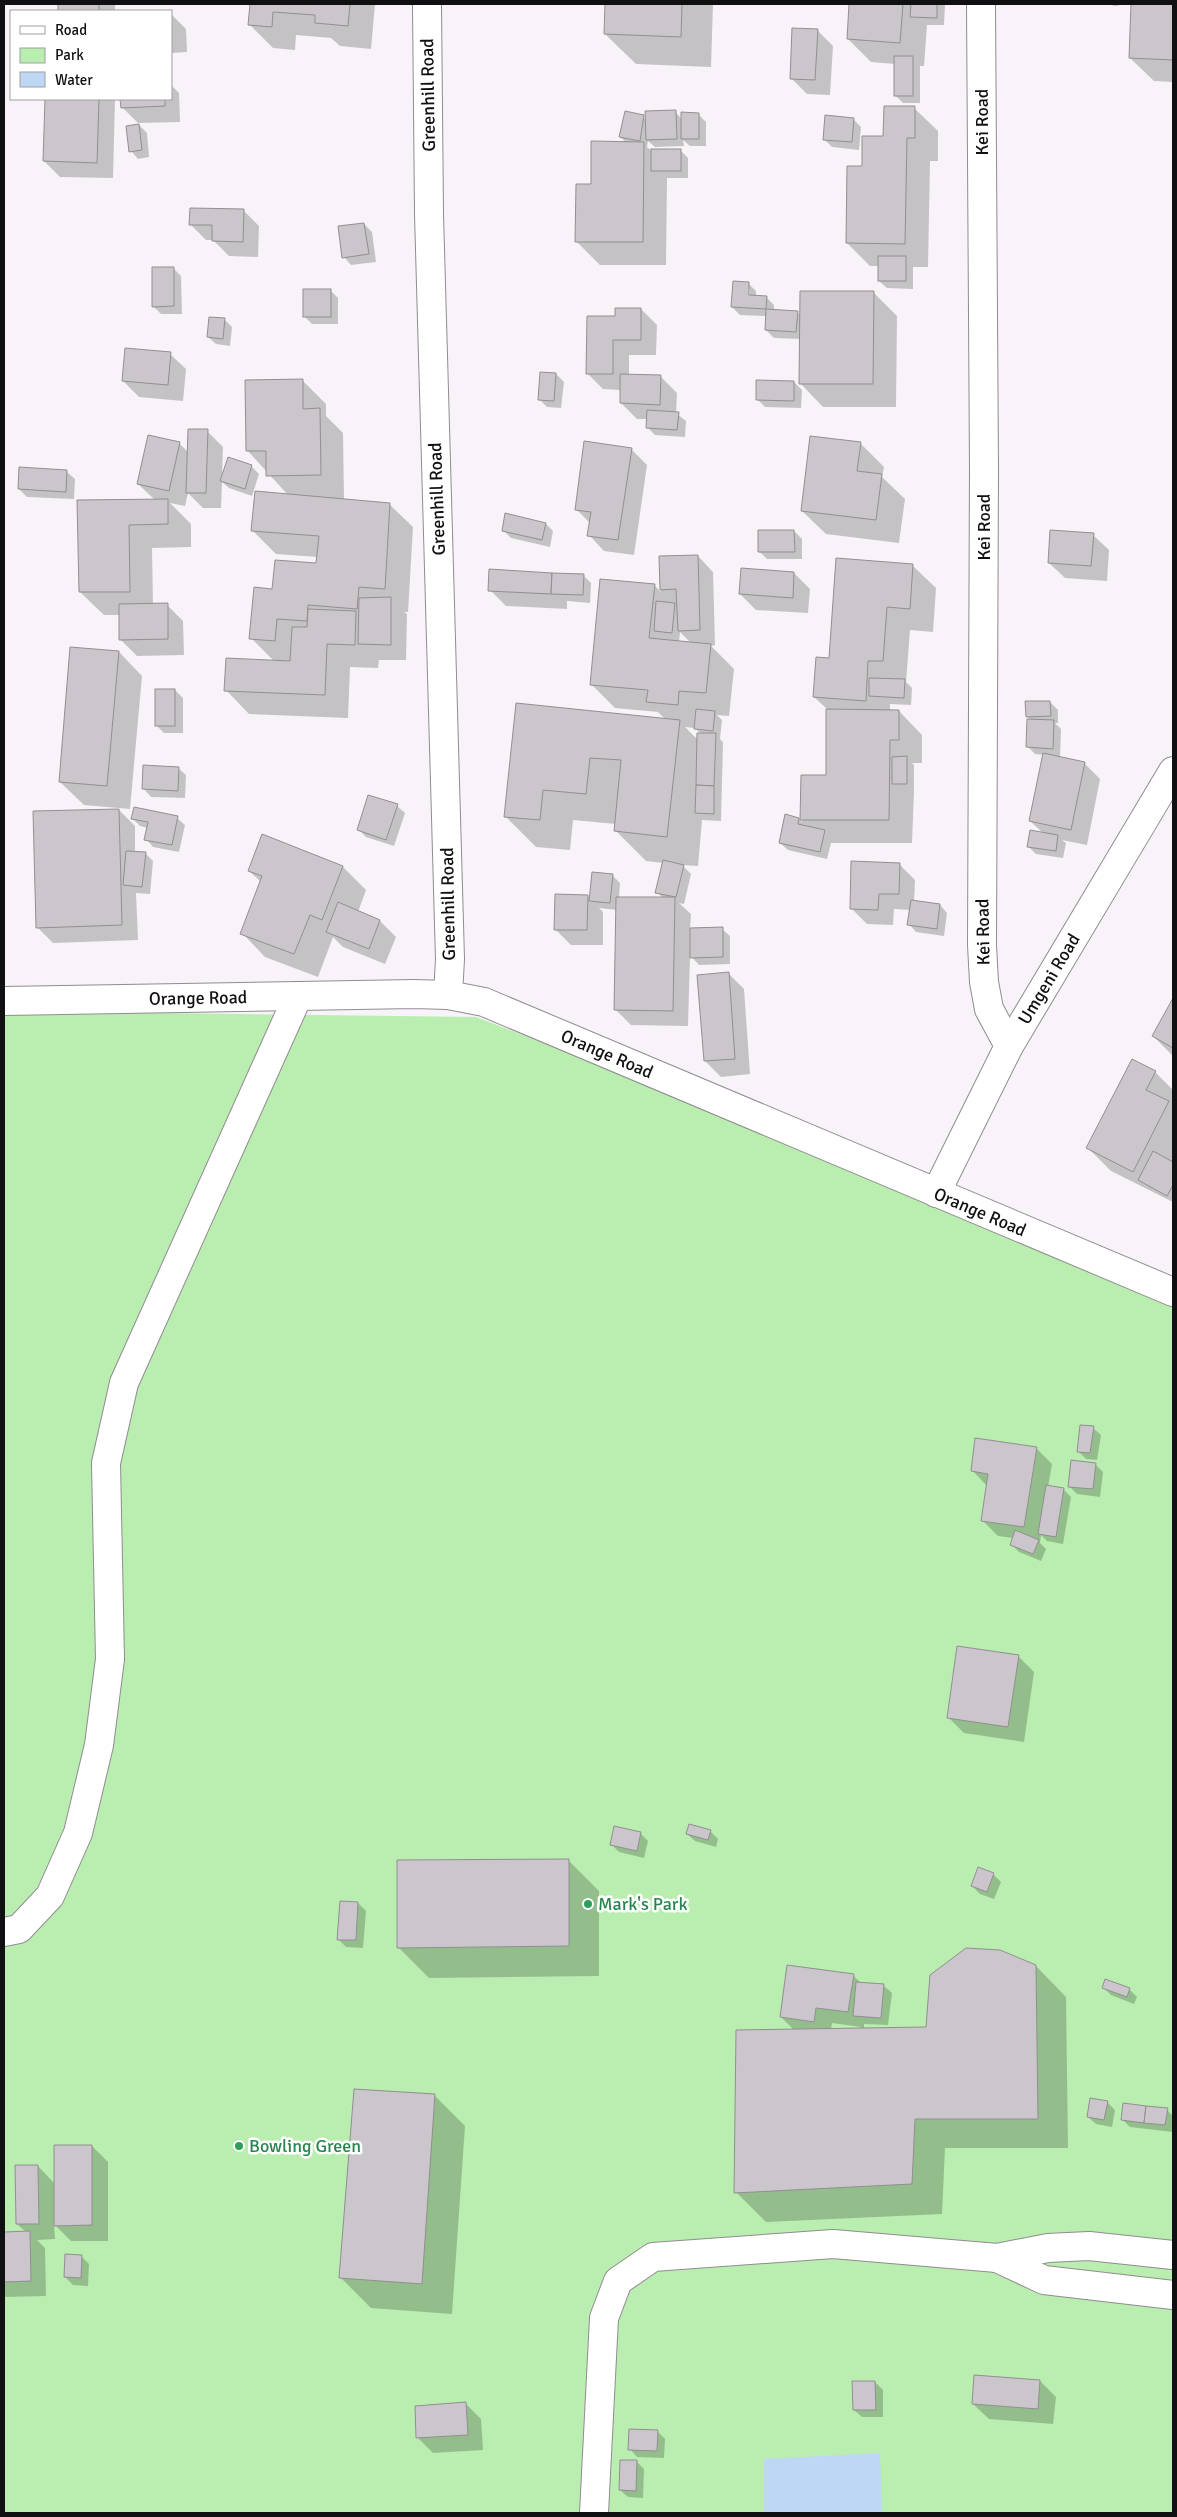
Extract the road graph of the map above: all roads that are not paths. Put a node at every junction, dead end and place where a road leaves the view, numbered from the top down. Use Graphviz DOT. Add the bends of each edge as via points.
graph roads {
  1 [pos="427,4"];
  2 [pos="981,4"];
  3 [pos="1173,771"];
  4 [pos="448,995"];
  5 [pos="298,996"];
  6 [pos="4,1001"];
  7 [pos="1009,1046"];
  8 [pos="936,1193"];
  9 [pos="1173,1292"];
  10 [pos="4,1932"];
  11 [pos="1173,2255"];
  12 [pos="997,2258"];
  13 [pos="1173,2295"];
  14 [pos="594,2513"];
  1 -- 4 [label="street, Greenhill Road" via="429,214 450,959"];
  2 -- 7 [label="street, Kei Road" via="984,459 982,945 984,982 990,1009"];
  3 -- 7 [label="street, Umgeni Road"];
  4 -- 5 [label="street, Orange Road"];
  4 -- 8 [label="street, Orange Road" via="484,1002"];
  5 -- 6 [label="street, Orange Road"];
  5 -- 10 [label="street" via="124,1383 106,1463 110,1659 98,1745 78,1833 50,1896 19,1929"];
  7 -- 8 [label="street, Umgeni Road"];
  8 -- 9 [label="street, Orange Road"];
  11 -- 12 [label="street" via="1089,2246 1048,2248"];
  12 -- 13 [label="street" via="1044,2280"];
  12 -- 14 [label="street" via="833,2244 653,2257 618,2281 604,2318"];
}
